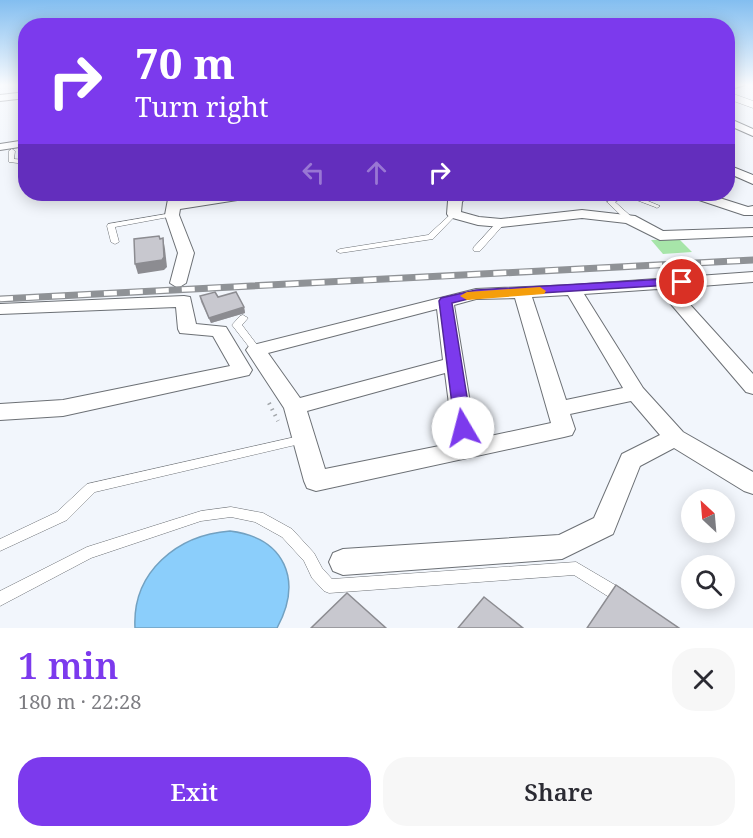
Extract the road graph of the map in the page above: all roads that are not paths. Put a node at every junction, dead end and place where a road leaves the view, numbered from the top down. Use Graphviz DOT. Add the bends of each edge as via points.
graph roads {
  1 [pos="745,118"];
  2 [pos="735,120"];
  3 [pos="735,124"];
  4 [pos="753,133"];
  5 [pos="0,147"];
  6 [pos="18,149"];
  7 [pos="735,173"];
  8 [pos="753,180"];
  9 [pos="202,201"];
  10 [pos="455,201"];
  11 [pos="612,201"];
  12 [pos="644,201"];
  13 [pos="716,201"];
  14 [pos="174,205"];
  15 [pos="657,206"];
  16 [pos="753,210"];
  17 [pos="454,214"];
  18 [pos="630,219"];
  19 [pos="501,223"];
  20 [pos="753,232"];
  21 [pos="115,242"];
  22 [pos="477,249"];
  23 [pos="340,251"];
  24 [pos="750,281"];
  25 [pos="178,283"];
  26 [pos="662,283"];
  27 [pos="573,290"];
  28 [pos="522,292"];
  29 [pos="445,301"];
  30 [pos="0,309"];
  31 [pos="243,318"];
  32 [pos="256,350"];
  33 [pos="454,364"];
  34 [pos="753,387"];
  35 [pos="636,393"];
  36 [pos="295,407"];
  37 [pos="558,409"];
  38 [pos="0,412"];
  39 [pos="675,438"];
  40 [pos="295,441"];
  41 [pos="466,450"];
  42 [pos="753,484"];
  43 [pos="0,545"];
  44 [pos="343,562"];
  45 [pos="0,599"];
  46 [pos="632,603"];
  1 -- 2 [label="street"];
  3 -- 4 [label="street"];
  5 -- 6 [label="street"];
  7 -- 8 [label="street"];
  9 -- 14 [label="street"];
  10 -- 17 [label="street"];
  11 -- 18 [label="lane"];
  12 -- 15 [label="lane"];
  13 -- 16 [label="street" via="748,212"];
  14 -- 21 [label="lane" via="111,226"];
  14 -- 25 [label="street" via="186,253"];
  17 -- 19 [label="street"];
  17 -- 23 [label="lane" via="430,237"];
  18 -- 19 [label="street" via="582,214"];
  18 -- 20 [label="street" via="660,236"];
  19 -- 22 [label="lane"];
  24 -- 26 [label="street"];
  26 -- 27 [label="street"];
  26 -- 34 [label="street"];
  27 -- 28 [label="street"];
  27 -- 35 [label="street"];
  28 -- 29 [label="street" via="476,294"];
  28 -- 37 [label="street"];
  29 -- 32 [label="street"];
  29 -- 33 [label="street"];
  30 -- 38 [label="street" via="184,301 187,329 219,331 242,370 63,408"];
  31 -- 32 [label="lane" via="237,325"];
  32 -- 36 [label="street"];
  33 -- 36 [label="street"];
  33 -- 41 [label="street"];
  35 -- 37 [label="street"];
  35 -- 39 [label="street"];
  36 -- 40 [label="street"];
  37 -- 41 [label="street" via="564,429"];
  39 -- 42 [label="street"];
  39 -- 44 [label="street" via="630,460 604,526 562,548"];
  40 -- 41 [label="street" via="316,481"];
  40 -- 43 [label="lane" via="92,488 62,516"];
  45 -- 46 [label="lane" via="87,554 201,516 231,512 258,517 287,533 329,586 576,568"];
}
